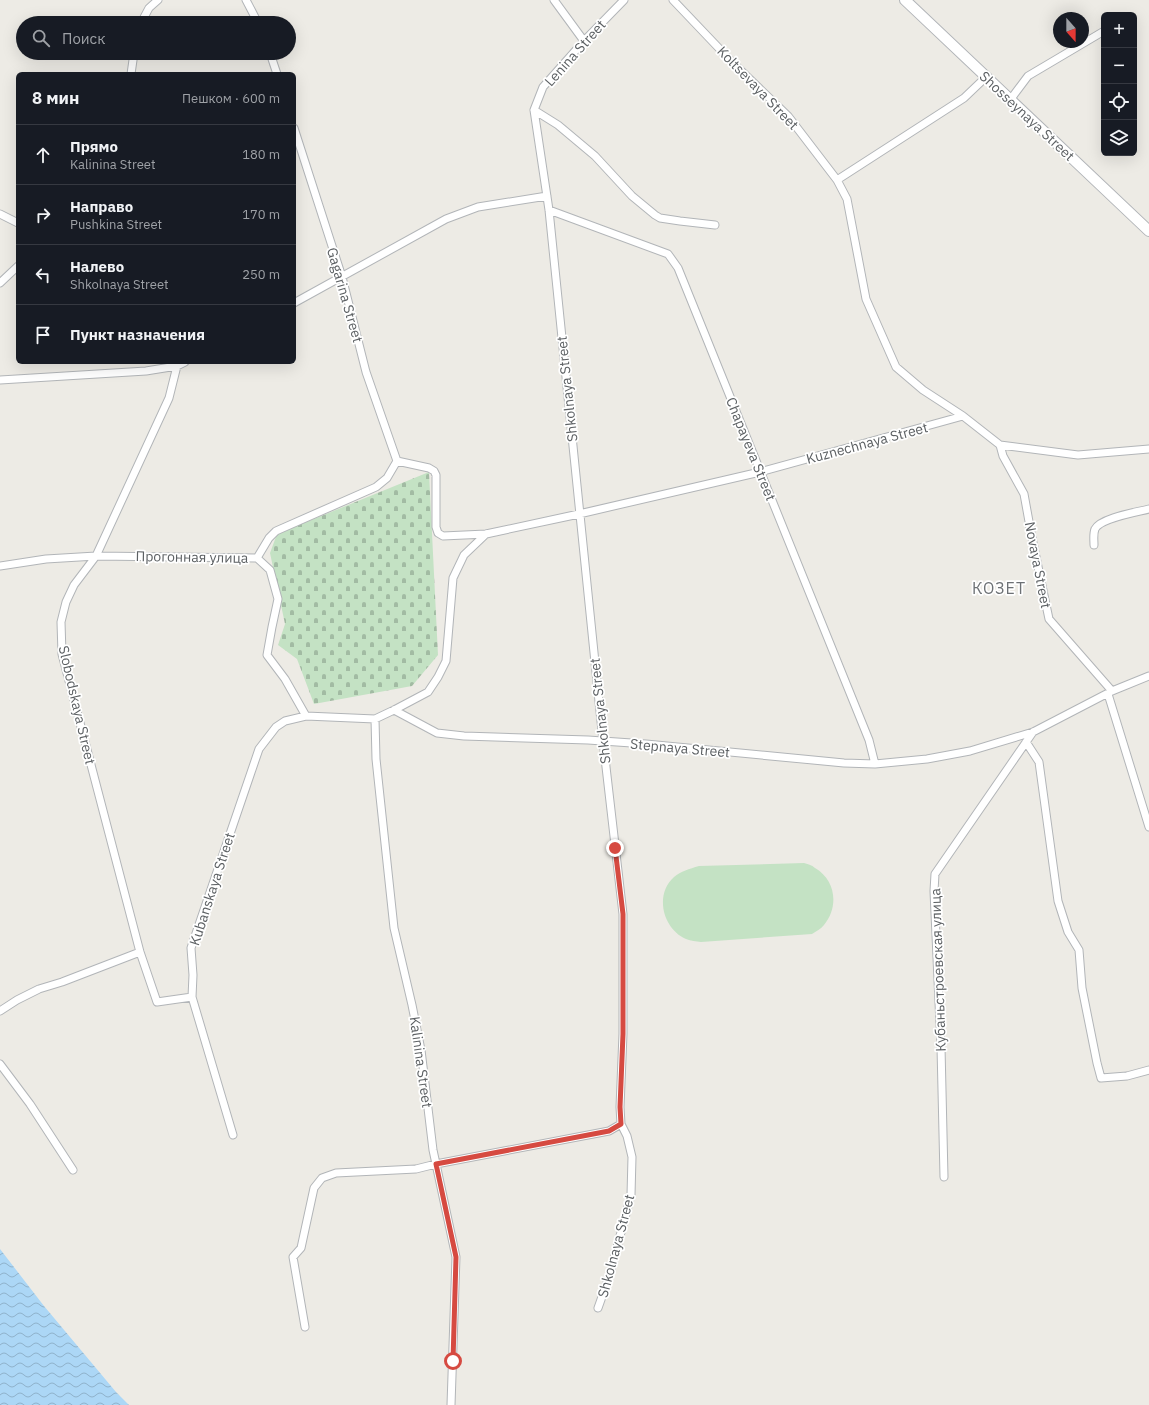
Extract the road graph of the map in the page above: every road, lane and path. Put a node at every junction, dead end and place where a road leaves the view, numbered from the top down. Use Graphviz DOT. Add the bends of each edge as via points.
graph roads {
  1 [pos="158,0"];
  2 [pos="246,0"];
  3 [pos="554,0"];
  4 [pos="624,0"];
  5 [pos="673,0"];
  6 [pos="905,0"];
  7 [pos="145,16"];
  8 [pos="254,16"];
  9 [pos="1101,33"];
  10 [pos="584,41"];
  11 [pos="133,60"];
  12 [pos="272,60"];
  13 [pos="131,72"];
  14 [pos="276,72"];
  15 [pos="986,78"];
  16 [pos="1010,100"];
  17 [pos="534,110"];
  18 [pos="296,134"];
  19 [pos="837,180"];
  20 [pos="547,196"];
  21 [pos="548,210"];
  22 [pos="0,214"];
  23 [pos="16,222"];
  24 [pos="715,225"];
  25 [pos="1149,232"];
  26 [pos="16,268"];
  27 [pos="342,277"];
  28 [pos="0,283"];
  29 [pos="296,302"];
  30 [pos="181,364"];
  31 [pos="177,366"];
  32 [pos="0,380"];
  33 [pos="963,416"];
  34 [pos="1000,445"];
  35 [pos="1149,449"];
  36 [pos="397,460"];
  37 [pos="760,472"];
  38 [pos="1149,509"];
  39 [pos="579,514"];
  40 [pos="486,534"];
  41 [pos="1094,545"];
  42 [pos="96,556"];
  43 [pos="257,558"];
  44 [pos="0,566"];
  45 [pos="1149,676"];
  46 [pos="1110,693"];
  47 [pos="394,710"];
  48 [pos="306,716"];
  49 [pos="375,718"];
  50 [pos="1033,732"];
  51 [pos="602,741"];
  52 [pos="1026,742"];
  53 [pos="875,764"];
  54 [pos="1149,827"];
  55 [pos="140,952"];
  56 [pos="192,997"];
  57 [pos="0,1011"];
  58 [pos="0,1064"];
  59 [pos="1149,1070"];
  60 [pos="621,1124"];
  61 [pos="233,1135"];
  62 [pos="436,1164"];
  63 [pos="73,1170"];
  64 [pos="944,1177"];
  65 [pos="598,1308"];
  66 [pos="304,1327"];
  67 [pos="452,1405"];
  1 -- 7 [label="street"];
  2 -- 8 [label="street"];
  3 -- 10 [label="street"];
  4 -- 10 [label="street, Lenina Street"];
  5 -- 19 [label="street, Koltsevaya Street" via="788,116"];
  6 -- 15 [label="street, Shosseynaya Street"];
  9 -- 16 [label="street" via="1028,76"];
  10 -- 17 [label="street, Lenina Street" via="543,87"];
  11 -- 13 [label="street"];
  12 -- 14 [label="street"];
  15 -- 16 [label="street, Shosseynaya Street"];
  15 -- 19 [label="street" via="964,98"];
  16 -- 25 [label="street, Shosseynaya Street"];
  17 -- 20 [label="street, Shkolnaya Street"];
  17 -- 24 [label="street" via="558,125 595,156 632,196 655,215 660,218"];
  18 -- 27 [label="street, Gagarina Street"];
  19 -- 33 [label="street, Koltsevaya Street" via="847,199 866,299 896,367 923,390"];
  20 -- 21 [label="street, Shkolnaya Street"];
  20 -- 27 [label="street" via="478,207 446,219"];
  21 -- 37 [label="street, Chapayeva Street" via="668,254 678,268"];
  21 -- 39 [label="street, Shkolnaya Street"];
  22 -- 23 [label="street"];
  26 -- 28 [label="street"];
  27 -- 29 [label="street"];
  27 -- 36 [label="street, Gagarina Street" via="366,372"];
  30 -- 31 [label="street"];
  31 -- 32 [label="street" via="146,371"];
  31 -- 42 [label="street, Slobodskaya Street" via="169,398"];
  33 -- 34 [label="street"];
  33 -- 37 [label="street, Kuznechnaya Street"];
  34 -- 35 [label="street" via="1078,456"];
  34 -- 46 [label="street, Novaya Street" via="1024,494 1049,619"];
  36 -- 40 [label="street, Kuznechnaya Street" via="434,471 438,533 443,536"];
  36 -- 43 [label="street, Прогонная улица" via="387,478 376,487 276,531"];
  37 -- 39 [label="street, Kuznechnaya Street"];
  37 -- 53 [label="street, Chapayeva Street" via="869,740"];
  38 -- 41 [label="street" via="1105,521 1096,528"];
  39 -- 40 [label="street, Kuznechnaya Street"];
  39 -- 51 [label="street, Shkolnaya Street"];
  40 -- 47 [label="street" via="464,555 452,578 446,661 438,677 428,692"];
  42 -- 43 [label="street, Прогонная улица"];
  42 -- 44 [label="street, Прогонная улица" via="46,559"];
  42 -- 55 [label="street, Slobodskaya Street" via="74,585 66,602 61,622 62,654"];
  43 -- 48 [label="street" via="270,570 278,599 267,655 285,679"];
  45 -- 46 [label="street"];
  46 -- 50 [label="street, Stepnaya Street"];
  46 -- 54 [label="street"];
  47 -- 49 [label="street"];
  47 -- 51 [label="street, Stepnaya Street" via="437,733"];
  48 -- 49 [label="street, Kubanskaya Street"];
  48 -- 56 [label="street, Kubanskaya Street" via="285,721 276,727 259,749 191,948"];
  49 -- 62 [label="street, Kalinina Street" via="376,759 394,928 421,1050"];
  50 -- 52 [label="street, Кубаньстроевская улица"];
  50 -- 53 [label="street, Stepnaya Street" via="970,751"];
  51 -- 53 [label="street, Stepnaya Street"];
  51 -- 60 [label="street, Shkolnaya Street" via="623,914"];
  52 -- 59 [label="street" via="1039,762 1058,901 1068,932 1079,950 1082,988 1101,1078 1127,1076"];
  52 -- 64 [label="street, Кубаньстроевская улица" via="935,874"];
  55 -- 56 [label="street, Slobodskaya Street" via="157,1002"];
  55 -- 57 [label="street" via="39,989"];
  56 -- 61 [label="street, Kubanskaya Street"];
  58 -- 63 [label="street" via="30,1104"];
  60 -- 62 [label="street" via="609,1131"];
  60 -- 65 [label="street, Shkolnaya Street" via="632,1157 631,1195"];
  62 -- 66 [label="street" via="416,1169 336,1173 322,1178 314,1188 301,1248 293,1257"];
  62 -- 67 [label="street, Kalinina Street" via="456,1257"];
}
